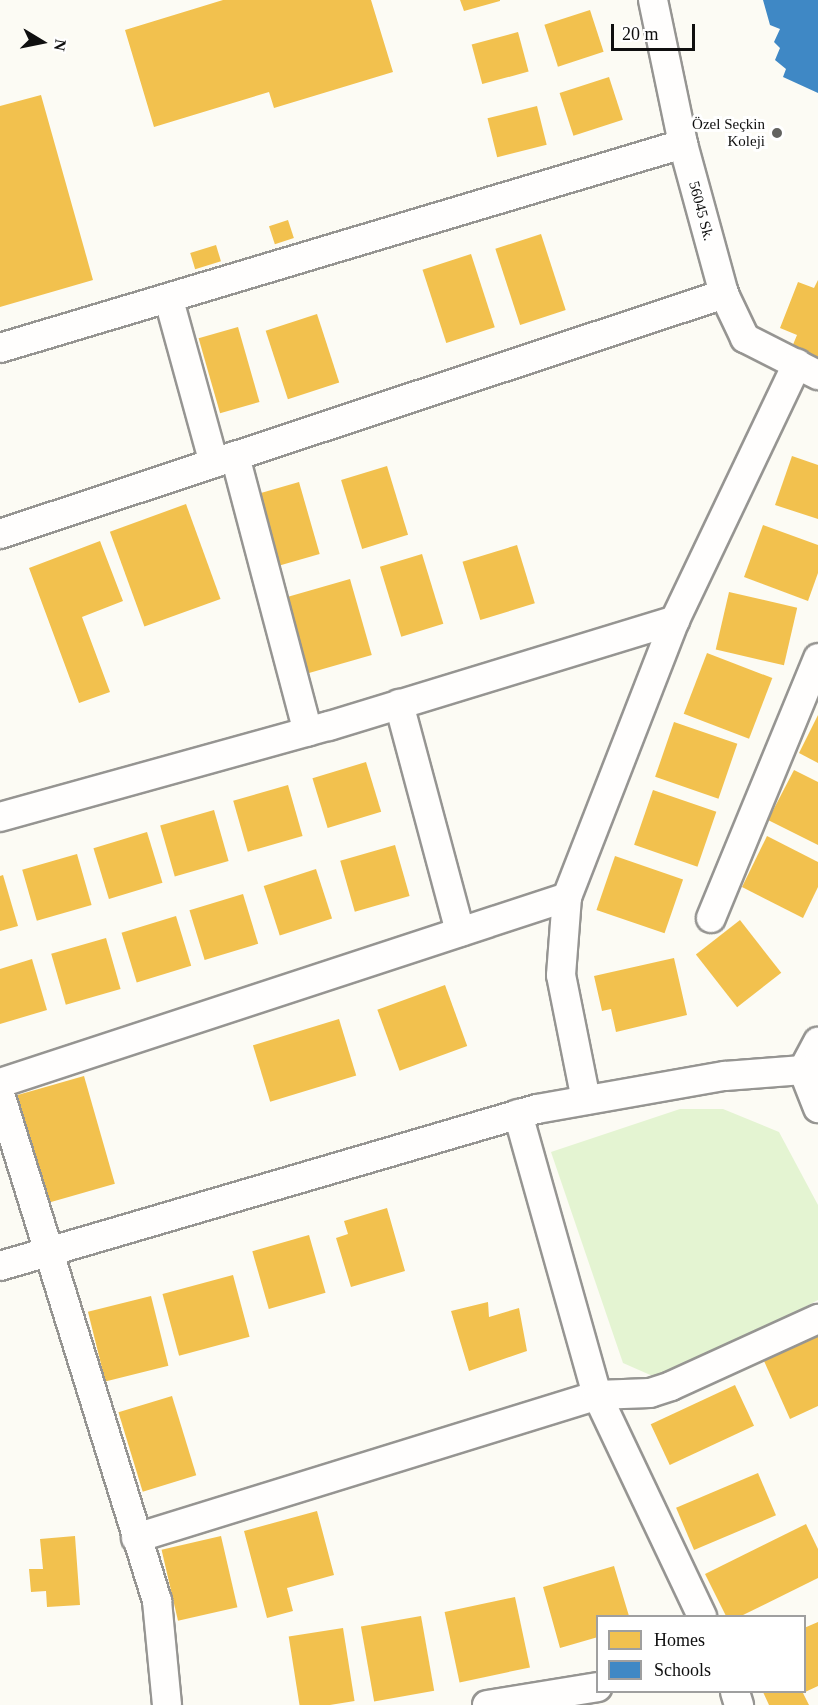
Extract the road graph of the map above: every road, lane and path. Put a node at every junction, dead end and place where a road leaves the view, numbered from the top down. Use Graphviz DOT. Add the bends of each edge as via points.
graph roads {
  1 [pos="652,0"];
  2 [pos="683,144"];
  3 [pos="724,294"];
  4 [pos="169,300"];
  5 [pos="0,348"];
  6 [pos="808,370"];
  7 [pos="224,460"];
  8 [pos="0,534"];
  9 [pos="675,620"];
  10 [pos="818,658"];
  11 [pos="399,704"];
  12 [pos="308,732"];
  13 [pos="0,816"];
  14 [pos="567,897"];
  15 [pos="711,918"];
  16 [pos="460,932"];
  17 [pos="818,1042"];
  18 [pos="803,1070"];
  19 [pos="0,1083"];
  20 [pos="0,1094"];
  21 [pos="586,1100"];
  22 [pos="818,1108"];
  23 [pos="518,1114"];
  24 [pos="51,1253"];
  25 [pos="0,1266"];
  26 [pos="818,1319"];
  27 [pos="597,1395"];
  28 [pos="136,1538"];
  29 [pos="701,1615"];
  30 [pos="596,1687"];
  31 [pos="167,1705"];
  32 [pos="487,1705"];
  1 -- 2 [label="street, 56045 Sk."];
  2 -- 3 [label="street, 56045 Sk."];
  2 -- 4 [label="street"];
  3 -- 6 [label="street, 56045 Sk." via="745,338"];
  3 -- 7 [label="street"];
  4 -- 5 [label="street"];
  4 -- 7 [label="street"];
  6 -- 9 [label="street"];
  7 -- 8 [label="street"];
  7 -- 12 [label="street"];
  9 -- 11 [label="street"];
  9 -- 14 [label="street"];
  10 -- 15 [label="street"];
  11 -- 12 [label="street"];
  11 -- 16 [label="street"];
  12 -- 13 [label="street"];
  14 -- 16 [label="street"];
  14 -- 21 [label="street" via="561,975"];
  16 -- 19 [label="street"];
  17 -- 18 [label="street"];
  18 -- 21 [label="street" via="725,1076"];
  18 -- 22 [label="street"];
  20 -- 24 [label="street"];
  21 -- 23 [label="street"];
  23 -- 24 [label="street"];
  23 -- 27 [label="street"];
  24 -- 25 [label="street"];
  24 -- 28 [label="street"];
  26 -- 27 [label="street" via="661,1389"];
  27 -- 28 [label="street"];
  27 -- 29 [label="street"];
  28 -- 31 [label="street" via="157,1601"];
  30 -- 32 [label="street"];
}
